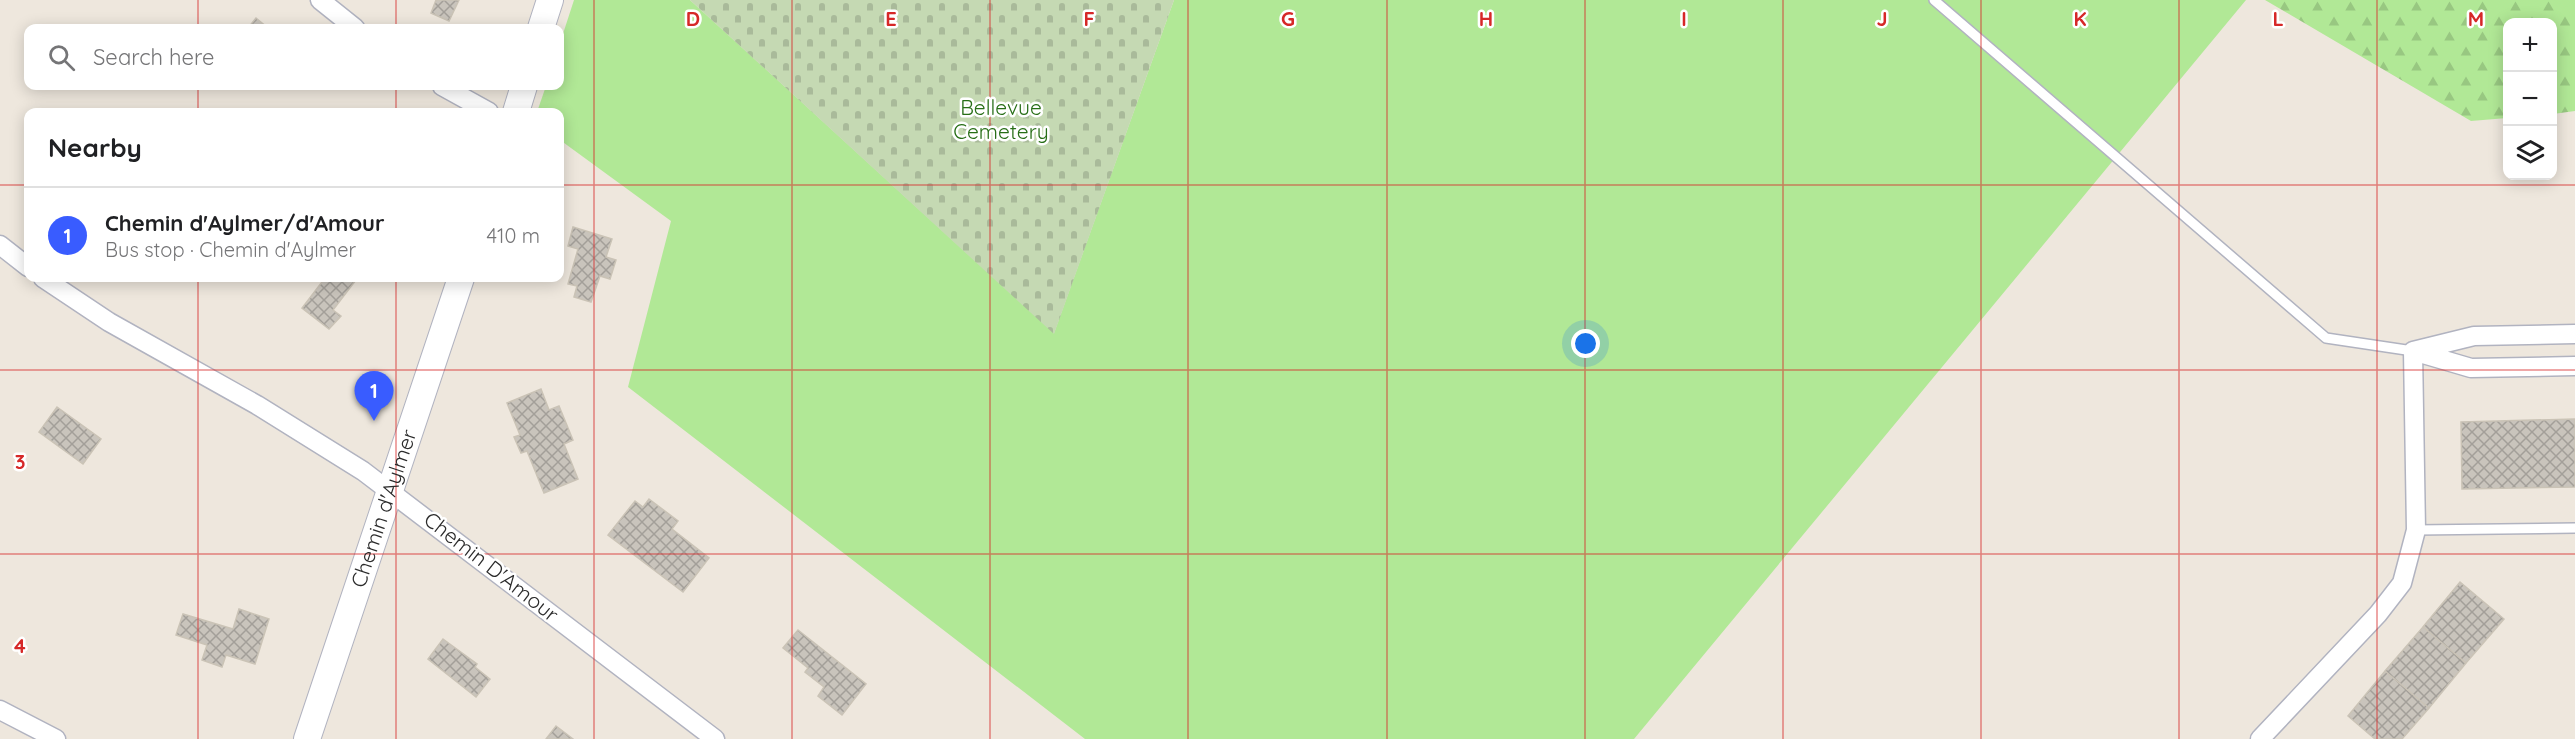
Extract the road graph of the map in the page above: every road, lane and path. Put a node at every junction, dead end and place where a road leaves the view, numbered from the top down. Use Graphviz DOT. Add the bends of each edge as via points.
graph roads {
  1 [pos="320,0"];
  2 [pos="550,0"];
  3 [pos="1934,0"];
  4 [pos="350,24"];
  5 [pos="542,24"];
  6 [pos="449,90"];
  7 [pos="523,90"];
  8 [pos="482,108"];
  9 [pos="517,108"];
  10 [pos="0,245"];
  11 [pos="24,264"];
  12 [pos="50,282"];
  13 [pos="460,282"];
  14 [pos="2575,334"];
  15 [pos="2413,351"];
  16 [pos="2575,366"];
  17 [pos="390,489"];
  18 [pos="2575,528"];
  19 [pos="2416,530"];
  20 [pos="0,710"];
  21 [pos="56,739"];
  22 [pos="307,739"];
  23 [pos="715,739"];
  24 [pos="2260,739"];
  1 -- 4 [label="street"];
  2 -- 5 [label="main road"];
  3 -- 15 [label="lane" via="2326,338"];
  6 -- 8 [label="street"];
  7 -- 9 [label="main road"];
  10 -- 11 [label="street"];
  12 -- 17 [label="street, Chemin D'Amour"];
  13 -- 17 [label="main road, Chemin d'Aylmer"];
  14 -- 15 [label="street" via="2474,336"];
  15 -- 16 [label="street" via="2471,368"];
  15 -- 19 [label="street"];
  17 -- 22 [label="main road, Chemin d'Aylmer"];
  17 -- 23 [label="street, Chemin D'Amour"];
  18 -- 19 [label="lane"];
  19 -- 24 [label="street" via="2402,583 2378,614"];
  20 -- 21 [label="street"];
}
